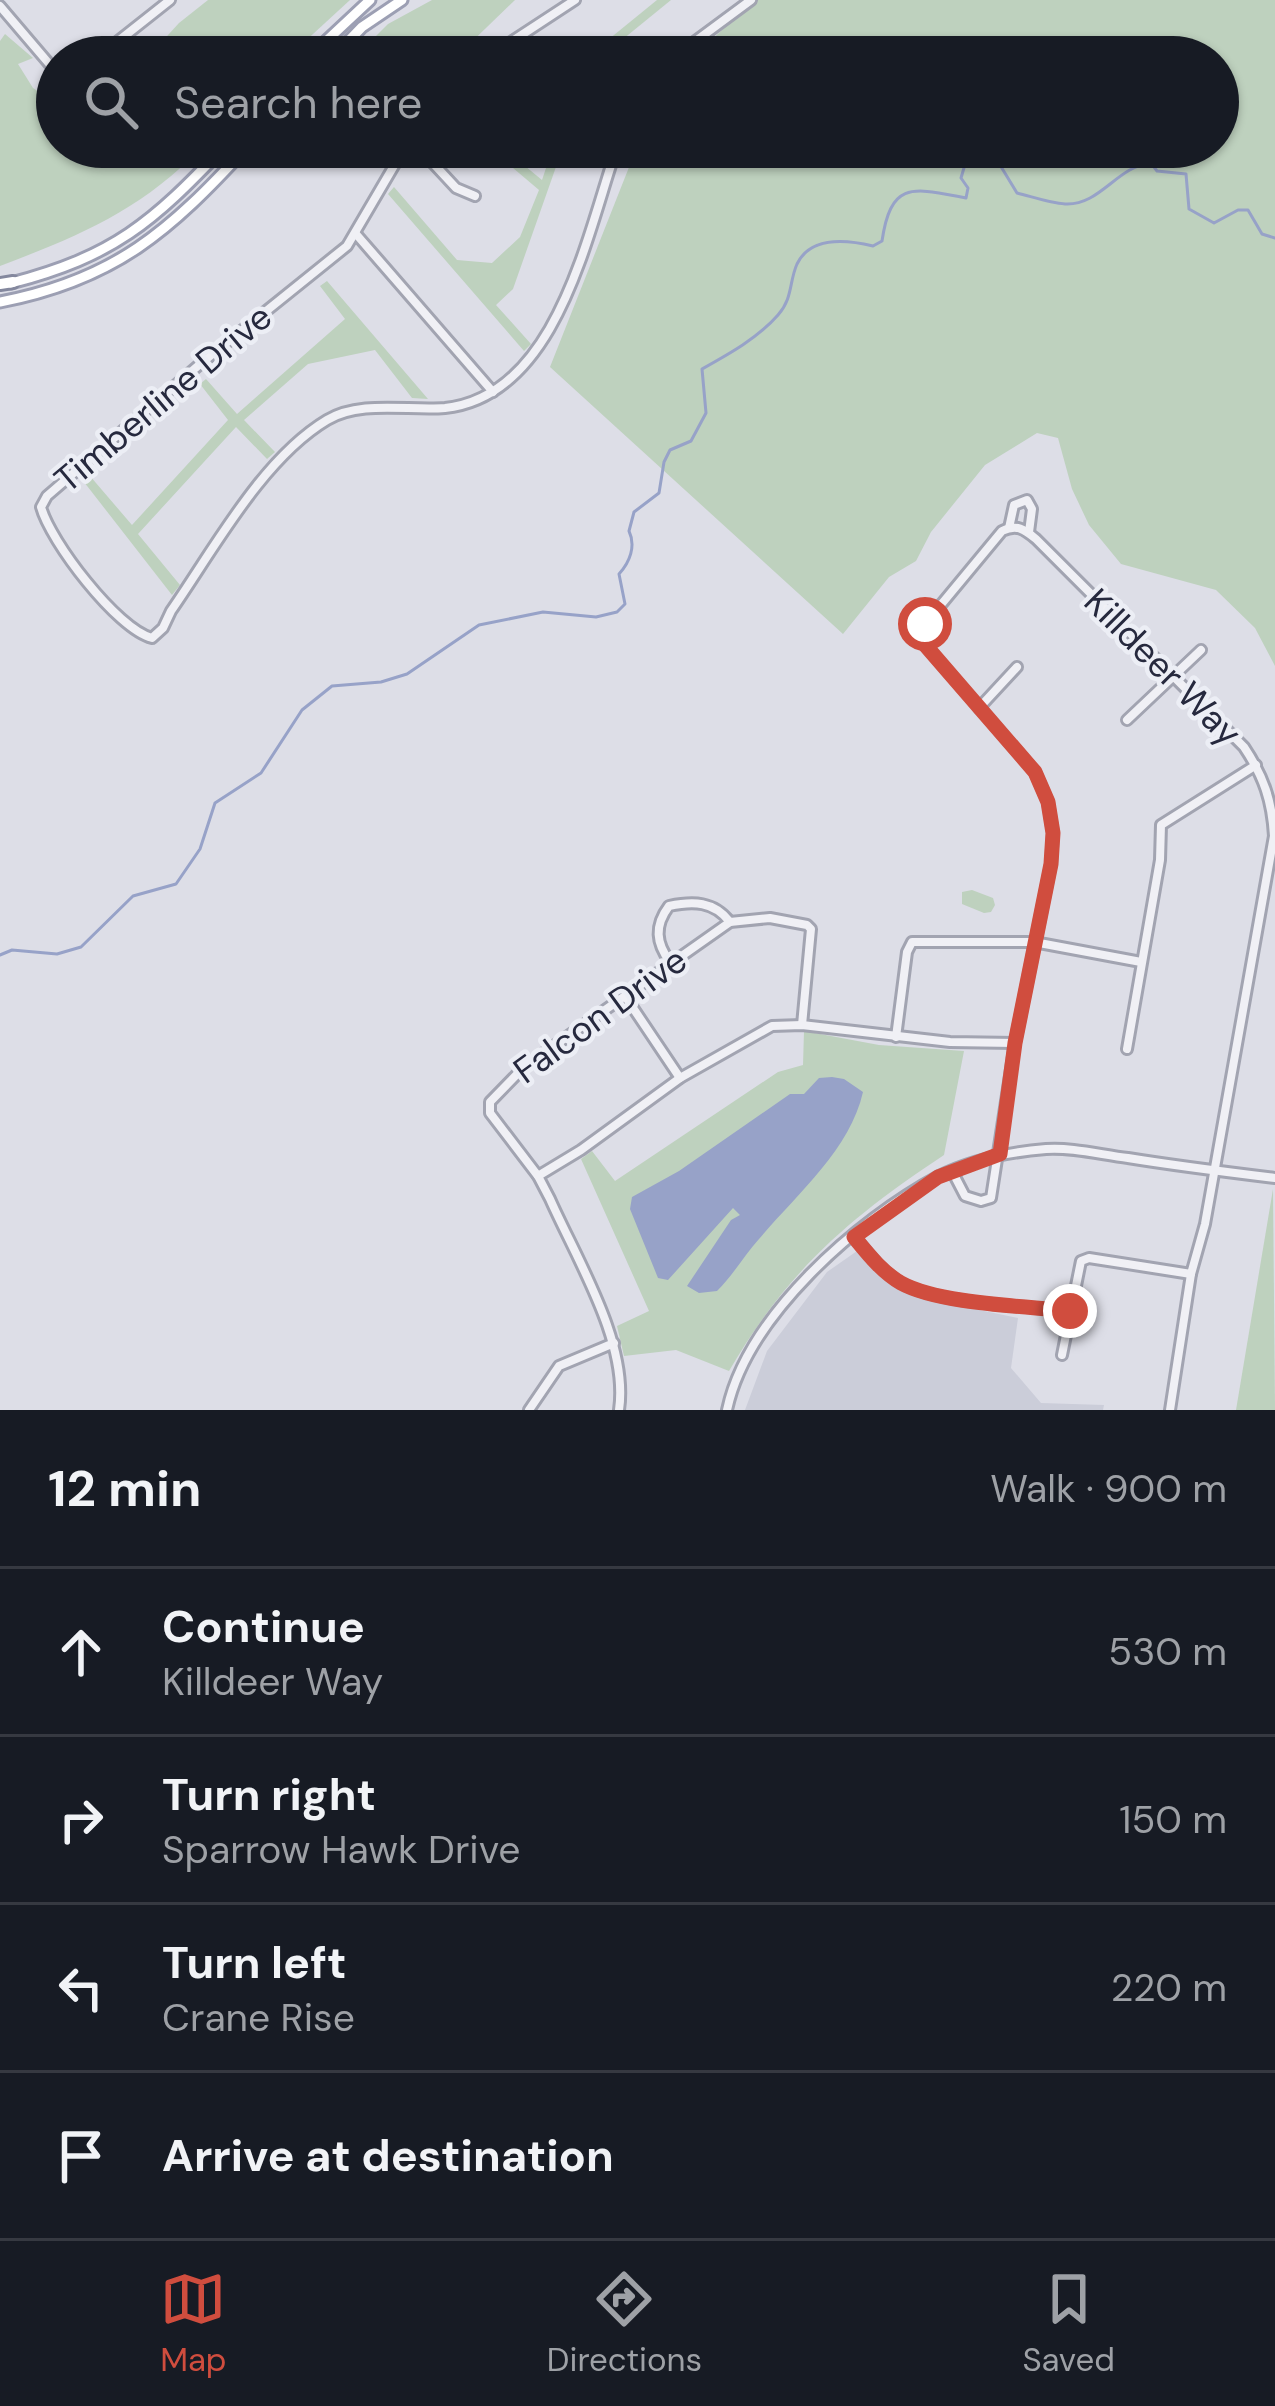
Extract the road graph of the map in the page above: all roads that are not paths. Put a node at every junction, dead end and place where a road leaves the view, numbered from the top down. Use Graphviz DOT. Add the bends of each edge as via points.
graph roads {
  1 [pos="370,0"];
  2 [pos="402,0"];
  3 [pos="575,0"];
  4 [pos="751,0"];
  5 [pos="163,2"];
  6 [pos="0,6"];
  7 [pos="123,36"];
  8 [pos="331,36"];
  9 [pos="353,36"];
  10 [pos="520,36"];
  11 [pos="702,36"];
  12 [pos="36,48"];
  13 [pos="203,168"];
  14 [pos="225,168"];
  15 [pos="391,168"];
  16 [pos="437,168"];
  17 [pos="610,168"];
  18 [pos="475,196"];
  19 [pos="356,234"];
  20 [pos="4,284"];
  21 [pos="0,302"];
  22 [pos="494,392"];
  23 [pos="1009,528"];
  24 [pos="1029,533"];
  25 [pos="1201,650"];
  26 [pos="1017,667"];
  27 [pos="1173,678"];
  28 [pos="979,708"];
  29 [pos="1127,720"];
  30 [pos="1256,765"];
  31 [pos="730,922"];
  32 [pos="1034,942"];
  33 [pos="670,962"];
  34 [pos="1141,962"];
  35 [pos="625,996"];
  36 [pos="802,1024"];
  37 [pos="896,1037"];
  38 [pos="1015,1043"];
  39 [pos="1127,1049"];
  40 [pos="680,1078"];
  41 [pos="1000,1154"];
  42 [pos="952,1171"];
  43 [pos="1214,1171"];
  44 [pos="538,1176"];
  45 [pos="1275,1178"];
  46 [pos="854,1237"];
  47 [pos="1191,1274"];
  48 [pos="1070,1311"];
  49 [pos="614,1343"];
  50 [pos="1061,1354"];
  51 [pos="529,1410"];
  52 [pos="619,1410"];
  53 [pos="727,1410"];
  54 [pos="1170,1410"];
  1 -- 8 [label="main road"];
  2 -- 9 [label="main road"];
  3 -- 10 [label="street"];
  4 -- 11 [label="street"];
  5 -- 7 [label="street"];
  6 -- 12 [label="street"];
  13 -- 20 [label="main road" via="127,238"];
  14 -- 21 [label="main road" via="144,247 72,282"];
  15 -- 19 [label="street, Timberline Drive"];
  16 -- 18 [label="street"];
  17 -- 22 [label="street, Timberline Drive" via="567,295 543,341"];
  19 -- 22 [label="street"];
  19 -- 22 [label="street, Timberline Drive" via="47,496 40,507 45,523 95,590 136,634 152,638 270,469 326,420 348,411 445,408"];
  23 -- 24 [label="street"];
  23 -- 24 [label="street, Killdeer Way" via="1014,505 1027,500"];
  23 -- 28 [label="street" via="925,624 926,646"];
  24 -- 27 [label="street, Killdeer Way"];
  25 -- 27 [label="street"];
  26 -- 28 [label="street"];
  27 -- 29 [label="street"];
  27 -- 30 [label="street, Killdeer Way"];
  28 -- 32 [label="street" via="1035,772 1048,802 1051,864"];
  30 -- 34 [label="street" via="1161,825"];
  30 -- 43 [label="street, Killdeer Way" via="1274,836"];
  31 -- 33 [label="street, Falcon Drive"];
  31 -- 33 [label="street" via="704,904 669,906 658,941"];
  31 -- 36 [label="street" via="784,920 811,929"];
  32 -- 34 [label="street"];
  32 -- 37 [label="street" via="912,942"];
  32 -- 38 [label="street"];
  33 -- 35 [label="street, Falcon Drive"];
  34 -- 39 [label="street"];
  35 -- 40 [label="street"];
  35 -- 44 [label="street, Falcon Drive" via="524,1067 490,1102"];
  36 -- 37 [label="street"];
  36 -- 40 [label="street" via="772,1026"];
  37 -- 38 [label="street"];
  38 -- 41 [label="street"];
  40 -- 44 [label="street"];
  41 -- 42 [label="street"];
  41 -- 42 [label="street" via="986,1201 965,1196"];
  41 -- 43 [label="street" via="1052,1148"];
  42 -- 46 [label="street"];
  43 -- 45 [label="street"];
  43 -- 47 [label="street, Killdeer Way"];
  44 -- 49 [label="street, Falcon Drive"];
  46 -- 48 [label="street" via="875,1263 927,1293"];
  46 -- 53 [label="street" via="815,1269 757,1339"];
  47 -- 48 [label="street" via="1089,1258 1081,1261"];
  47 -- 54 [label="street, Killdeer Way"];
  48 -- 50 [label="street"];
  49 -- 51 [label="street" via="559,1366"];
  49 -- 52 [label="street, Falcon Drive"];
}
